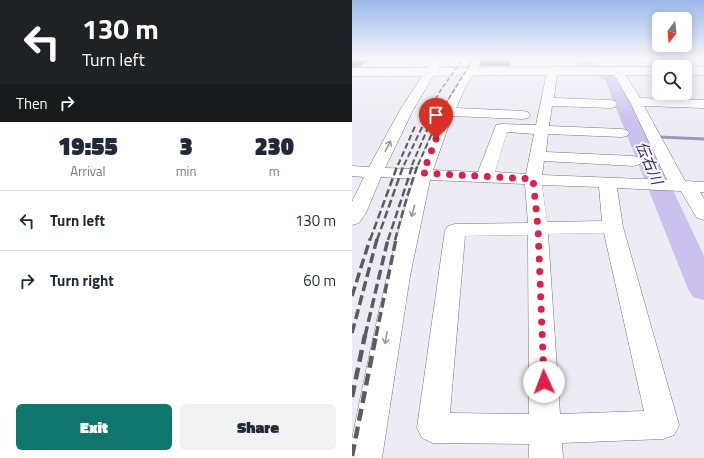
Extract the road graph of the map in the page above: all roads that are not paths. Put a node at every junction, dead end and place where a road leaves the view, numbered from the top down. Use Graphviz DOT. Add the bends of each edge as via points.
graph roads {
  1 [pos="427,79"];
  2 [pos="464,79"];
  3 [pos="551,79"];
  4 [pos="623,79"];
  5 [pos="697,100"];
  6 [pos="636,102"];
  7 [pos="669,103"];
  8 [pos="611,104"];
  9 [pos="448,108"];
  10 [pos="546,118"];
  11 [pos="624,138"];
  12 [pos="634,161"];
  13 [pos="536,168"];
  14 [pos="352,171"];
  15 [pos="375,171"];
  16 [pos="423,173"];
  17 [pos="485,177"];
  18 [pos="608,182"];
  19 [pos="686,186"];
  20 [pos="704,213"];
  21 [pos="352,219"];
  22 [pos="613,227"];
  23 [pos="538,228"];
  24 [pos="545,429"];
  25 [pos="365,458"];
  26 [pos="546,458"];
  15 -- 1 [label="street, one-way" via="402,118"];
  2 -- 9 [label="street"];
  3 -- 10 [label="street"];
  4 -- 6 [label="street"];
  5 -- 7 [label="street"];
  6 -- 7 [label="street"];
  6 -- 19 [label="street"];
  8 -- 10 [label="street"];
  9 -- 10 [label="street"];
  9 -- 16 [label="street"];
  10 -- 11 [label="street"];
  10 -- 13 [label="street"];
  10 -- 17 [label="street" via="501,128"];
  12 -- 13 [label="street"];
  13 -- 17 [label="street"];
  13 -- 18 [label="street"];
  13 -- 23 [label="street"];
  14 -- 15 [label="street"];
  15 -- 16 [label="street"];
  15 -- 21 [label="street"];
  16 -- 17 [label="street"];
  16 -- 25 [label="street, one-way" via="404,248"];
  18 -- 19 [label="street"];
  18 -- 22 [label="street"];
  19 -- 20 [label="street"];
  22 -- 23 [label="street"];
  22 -- 24 [label="street" via="663,425"];
  23 -- 24 [label="street"];
  23 -- 24 [label="street" via="455,230 433,428"];
  24 -- 26 [label="street"];
}
